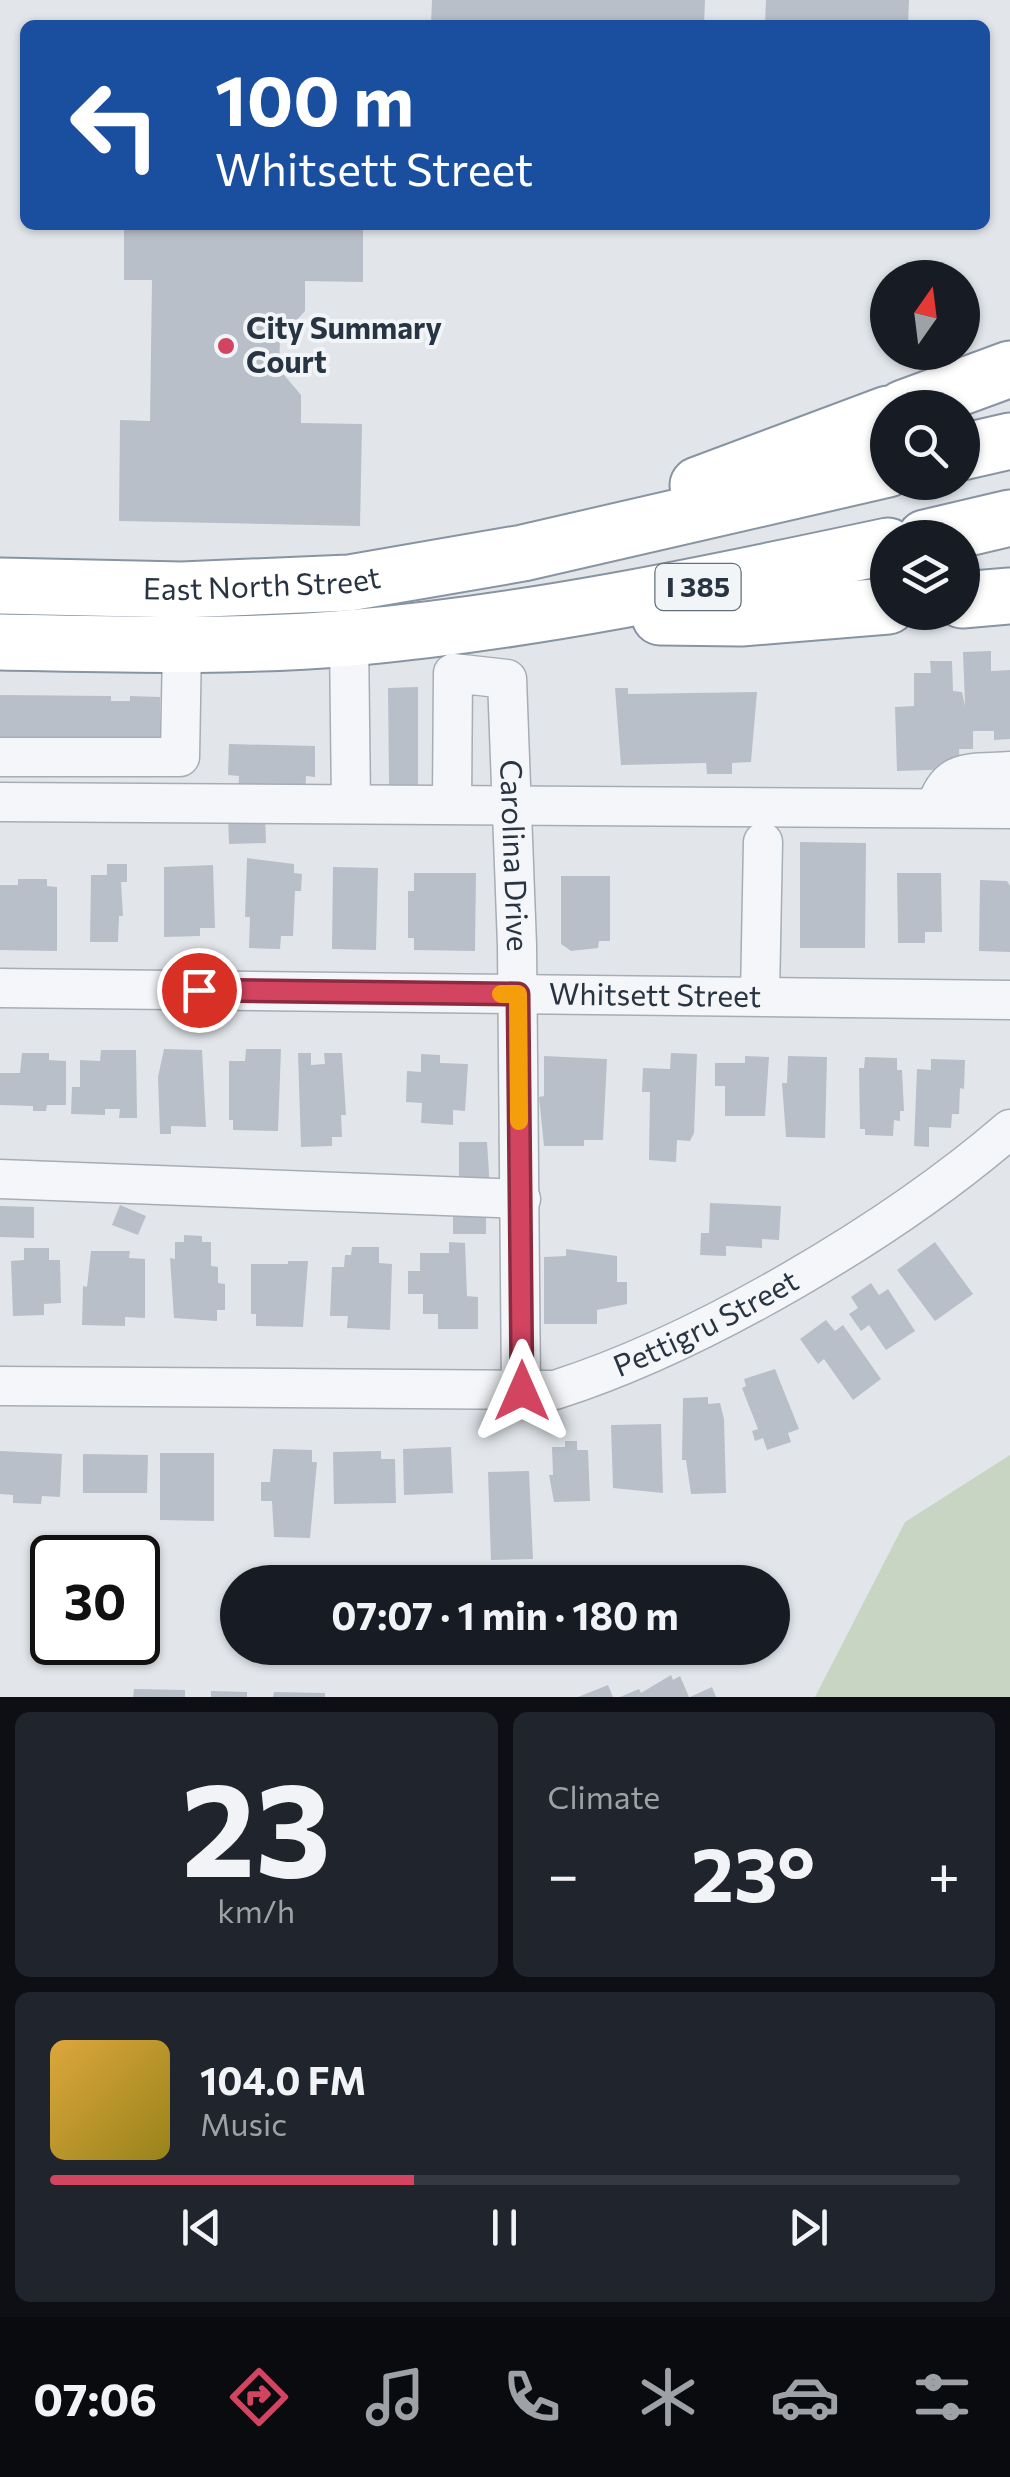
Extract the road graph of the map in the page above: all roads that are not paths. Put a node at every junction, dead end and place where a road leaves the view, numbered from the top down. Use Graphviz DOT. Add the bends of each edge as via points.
graph roads {
  1 [pos="1010,369"];
  2 [pos="953,390"];
  3 [pos="870,421"];
  4 [pos="1010,441"];
  5 [pos="980,448"];
  6 [pos="870,473"];
  7 [pos="1010,518"];
  8 [pos="980,525"];
  9 [pos="870,550"];
  10 [pos="522,553"];
  11 [pos="0,586"];
  12 [pos="1010,596"];
  13 [pos="980,598"];
  14 [pos="870,607"];
  15 [pos="507,616"];
  16 [pos="350,638"];
  17 [pos="0,642"];
  18 [pos="182,645"];
  19 [pos="0,757"];
  20 [pos="1010,771"];
  21 [pos="0,802"];
  22 [pos="351,804"];
  23 [pos="452,804"];
  24 [pos="514,804"];
  25 [pos="936,808"];
  26 [pos="1010,809"];
  27 [pos="763,842"];
  28 [pos="0,988"];
  29 [pos="518,994"];
  30 [pos="760,995"];
  31 [pos="1010,1000"];
  32 [pos="1010,1129"];
  33 [pos="0,1179"];
  34 [pos="520,1199"];
  35 [pos="0,1386"];
  36 [pos="522,1391"];
  1 -- 2 [label="highway"];
  3 -- 10 [label="highway"];
  4 -- 5 [label="highway"];
  6 -- 10 [label="highway, I 385"];
  7 -- 8 [label="highway"];
  9 -- 15 [label="highway, I 385" via="658,595"];
  10 -- 11 [label="highway, East North Street" via="349,583 182,590"];
  12 -- 13 [label="highway"];
  14 -- 15 [label="highway" via="741,618"];
  15 -- 16 [label="highway, East North Street"];
  16 -- 18 [label="highway, East North Street"];
  16 -- 22 [label="street"];
  17 -- 18 [label="highway, East North Street"];
  18 -- 19 [label="street" via="180,757"];
  20 -- 25 [label="street" via="954,777"];
  21 -- 22 [label="street"];
  22 -- 23 [label="street"];
  23 -- 24 [label="street"];
  23 -- 24 [label="street, Carolina Drive" via="453,673 508,680"];
  24 -- 25 [label="street"];
  24 -- 29 [label="street, Carolina Drive"];
  25 -- 26 [label="street"];
  27 -- 30 [label="street"];
  28 -- 29 [label="street, Whitsett Street"];
  29 -- 30 [label="street, Whitsett Street"];
  29 -- 34 [label="street, Carolina Drive"];
  30 -- 31 [label="street, Whitsett Street"];
  32 -- 36 [label="street, Pettigru Street" via="902,1210 762,1296 598,1376 555,1390"];
  33 -- 34 [label="street"];
  34 -- 36 [label="street, Carolina Drive"];
  35 -- 36 [label="street, Pettigru Street"];
}
